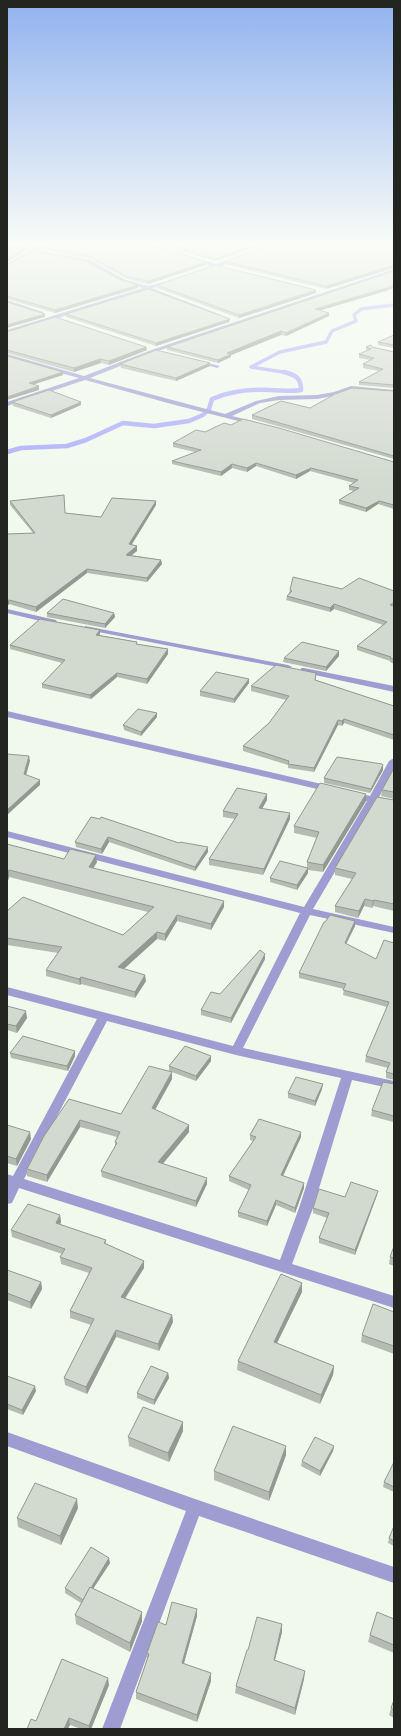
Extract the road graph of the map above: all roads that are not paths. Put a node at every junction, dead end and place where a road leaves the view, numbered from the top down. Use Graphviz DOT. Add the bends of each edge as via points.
graph roads {
  1 [pos="31,324"];
  2 [pos="232,324"];
  3 [pos="7,332"];
  4 [pos="148,348"];
  5 [pos="156,350"];
  6 [pos="163,352"];
  7 [pos="7,356"];
  8 [pos="194,360"];
  9 [pos="217,366"];
  10 [pos="84,378"];
  11 [pos="394,392"];
  12 [pos="7,404"];
  13 [pos="226,416"];
  14 [pos="258,424"];
  15 [pos="7,610"];
  16 [pos="64,624"];
  17 [pos="79,626"];
  18 [pos="394,689"];
  19 [pos="7,714"];
  20 [pos="394,761"];
  21 [pos="374,800"];
  22 [pos="394,803"];
  23 [pos="7,834"];
  24 [pos="307,910"];
  25 [pos="394,930"];
  26 [pos="7,991"];
  27 [pos="104,1016"];
  28 [pos="236,1050"];
  29 [pos="348,1074"];
  30 [pos="394,1085"];
  31 [pos="12,1180"];
  32 [pos="7,1199"];
  33 [pos="284,1267"];
  34 [pos="394,1302"];
  35 [pos="7,1439"];
  36 [pos="195,1507"];
  37 [pos="394,1575"];
  38 [pos="111,1729"];
  1 -- 3 [label="street"];
  2 -- 5 [label="street"];
  4 -- 5 [label="street"];
  5 -- 6 [label="street"];
  5 -- 10 [label="street"];
  7 -- 10 [label="street"];
  8 -- 9 [label="street"];
  10 -- 12 [label="street"];
  10 -- 13 [label="street"];
  11 -- 13 [label="street" via="351,388 317,397 279,398 258,402"];
  13 -- 14 [label="street"];
  15 -- 16 [label="street"];
  17 -- 18 [label="street"];
  19 -- 21 [label="street"];
  20 -- 21 [label="street"];
  21 -- 22 [label="street"];
  21 -- 24 [label="street"];
  23 -- 24 [label="street"];
  24 -- 25 [label="street"];
  24 -- 28 [label="street"];
  26 -- 27 [label="street"];
  27 -- 28 [label="street"];
  27 -- 31 [label="street"];
  28 -- 29 [label="street"];
  29 -- 30 [label="street"];
  29 -- 33 [label="street" via="308,1202"];
  31 -- 32 [label="street"];
  31 -- 33 [label="street"];
  33 -- 34 [label="street"];
  35 -- 36 [label="street"];
  36 -- 37 [label="street"];
  36 -- 38 [label="street"];
}
